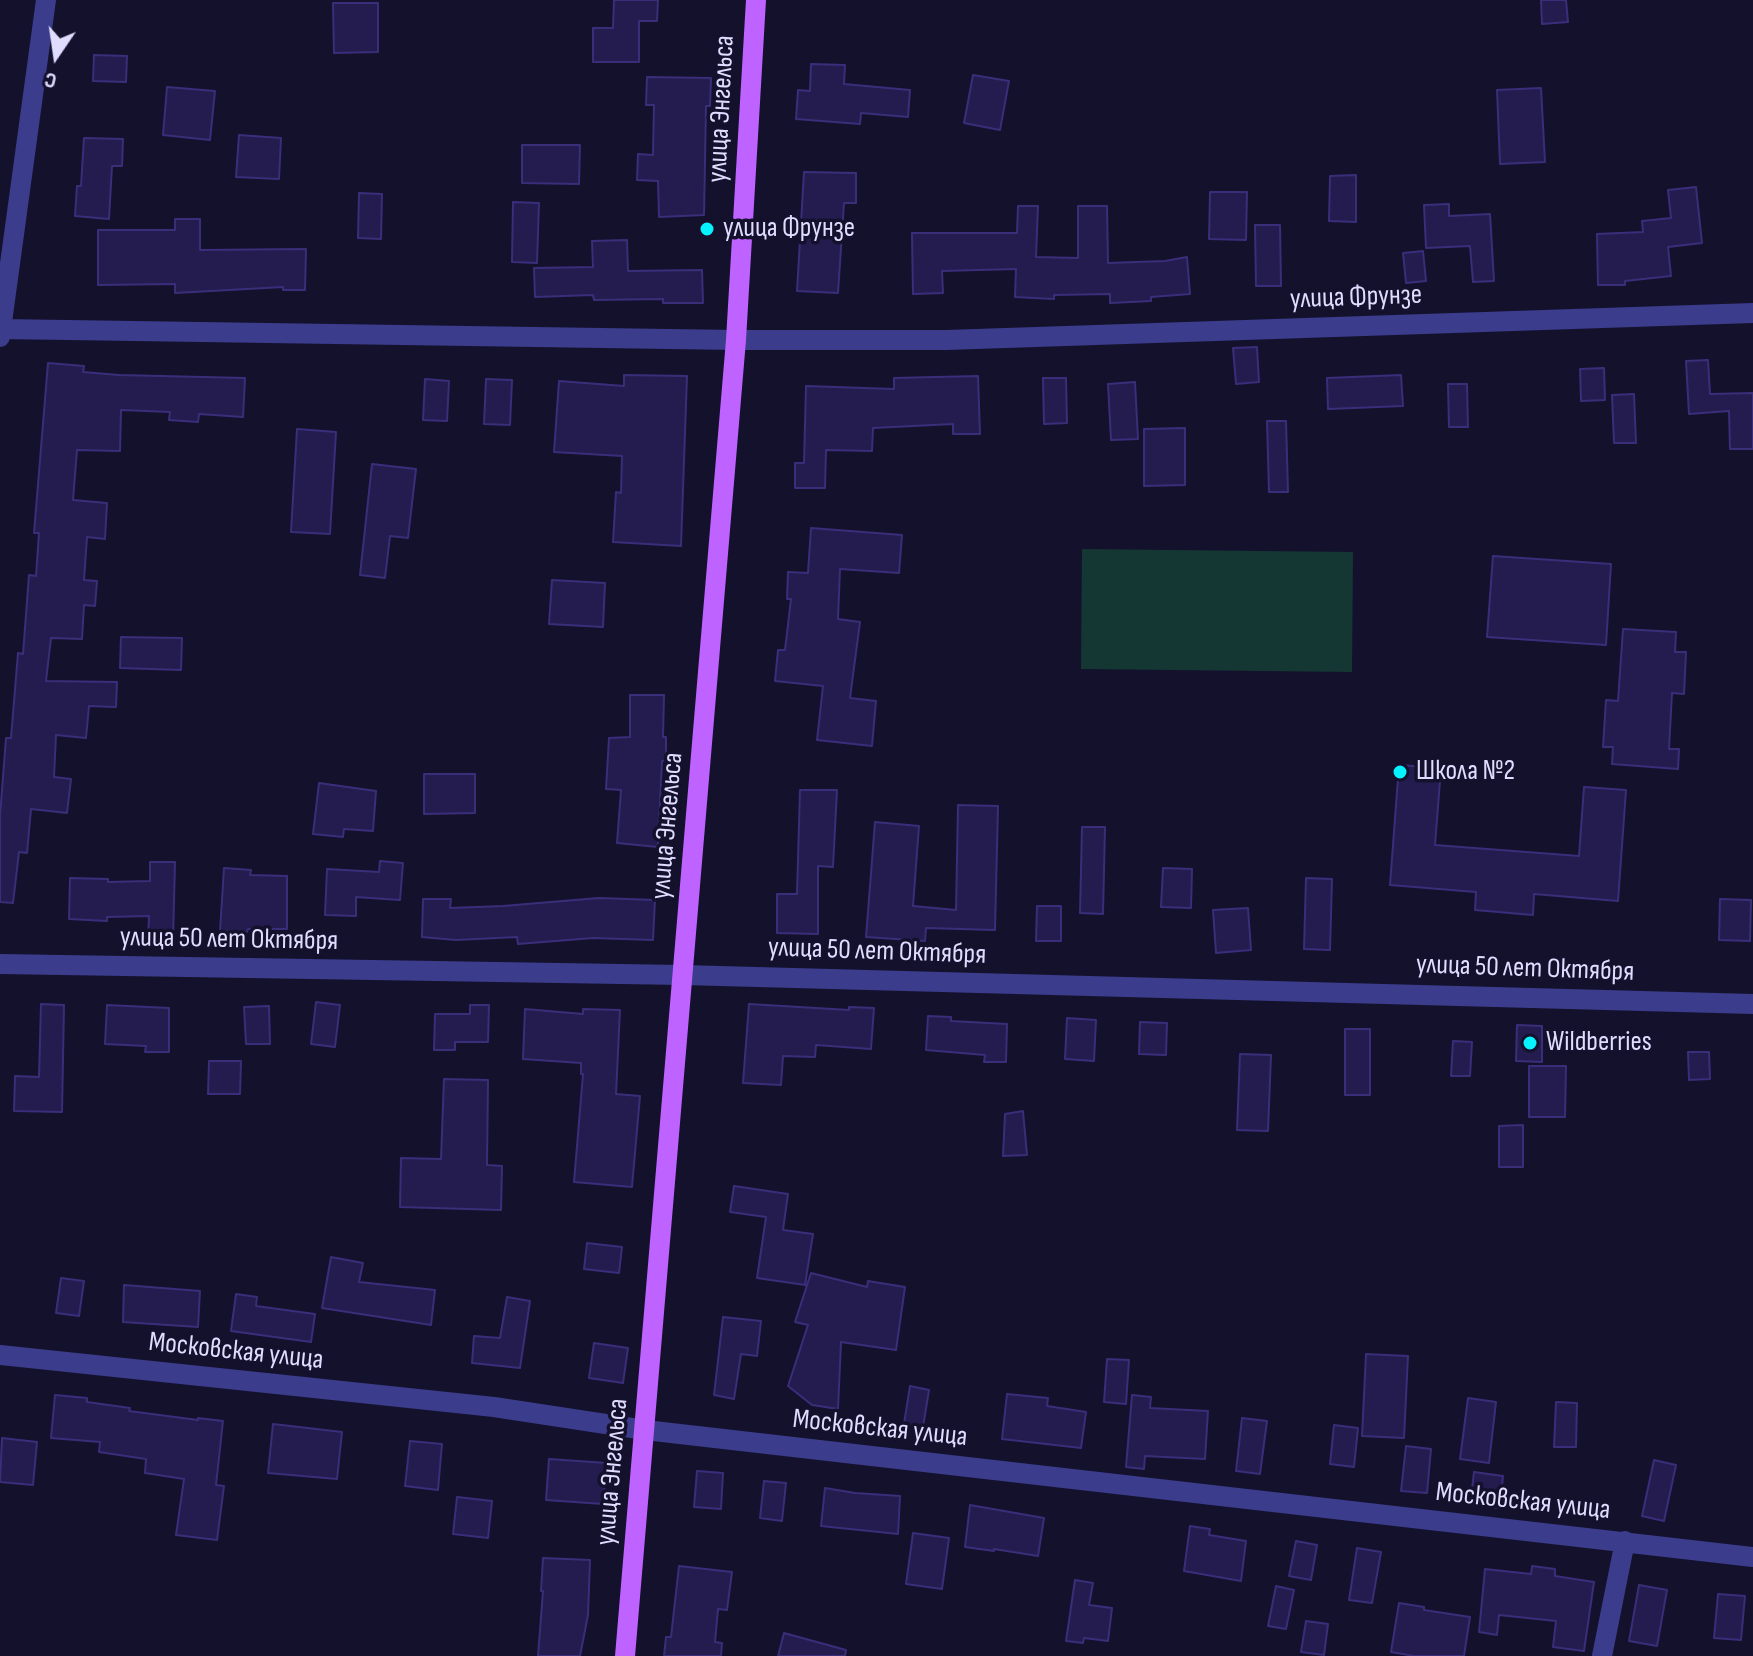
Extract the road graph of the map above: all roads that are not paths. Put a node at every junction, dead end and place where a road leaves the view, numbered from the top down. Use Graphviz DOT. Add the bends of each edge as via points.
graph roads {
  1 [pos="46,0"];
  2 [pos="756,0"];
  3 [pos="1753,313"];
  4 [pos="0,329"];
  5 [pos="0,337"];
  6 [pos="736,340"];
  7 [pos="0,964"];
  8 [pos="683,975"];
  9 [pos="1753,1004"];
  10 [pos="0,1355"];
  11 [pos="645,1430"];
  12 [pos="1625,1541"];
  13 [pos="1753,1557"];
  14 [pos="625,1656"];
  15 [pos="1602,1656"];
  1 -- 4 [label="street"];
  2 -- 6 [label="main road, улица Энгельса"];
  3 -- 6 [label="street, улица Фрунзе" via="962,339"];
  4 -- 5 [label="street"];
  4 -- 6 [label="street, улица Фрунзе"];
  6 -- 8 [label="main road, улица Энгельса"];
  7 -- 8 [label="street, улица 50 лет Октября"];
  8 -- 9 [label="street, улица 50 лет Октября"];
  8 -- 11 [label="main road, улица Энгельса"];
  10 -- 11 [label="street, Московская улица" via="494,1407"];
  11 -- 12 [label="street, Московская улица"];
  11 -- 14 [label="main road, улица Энгельса"];
  12 -- 13 [label="street, Московская улица"];
  12 -- 15 [label="street"];
}
